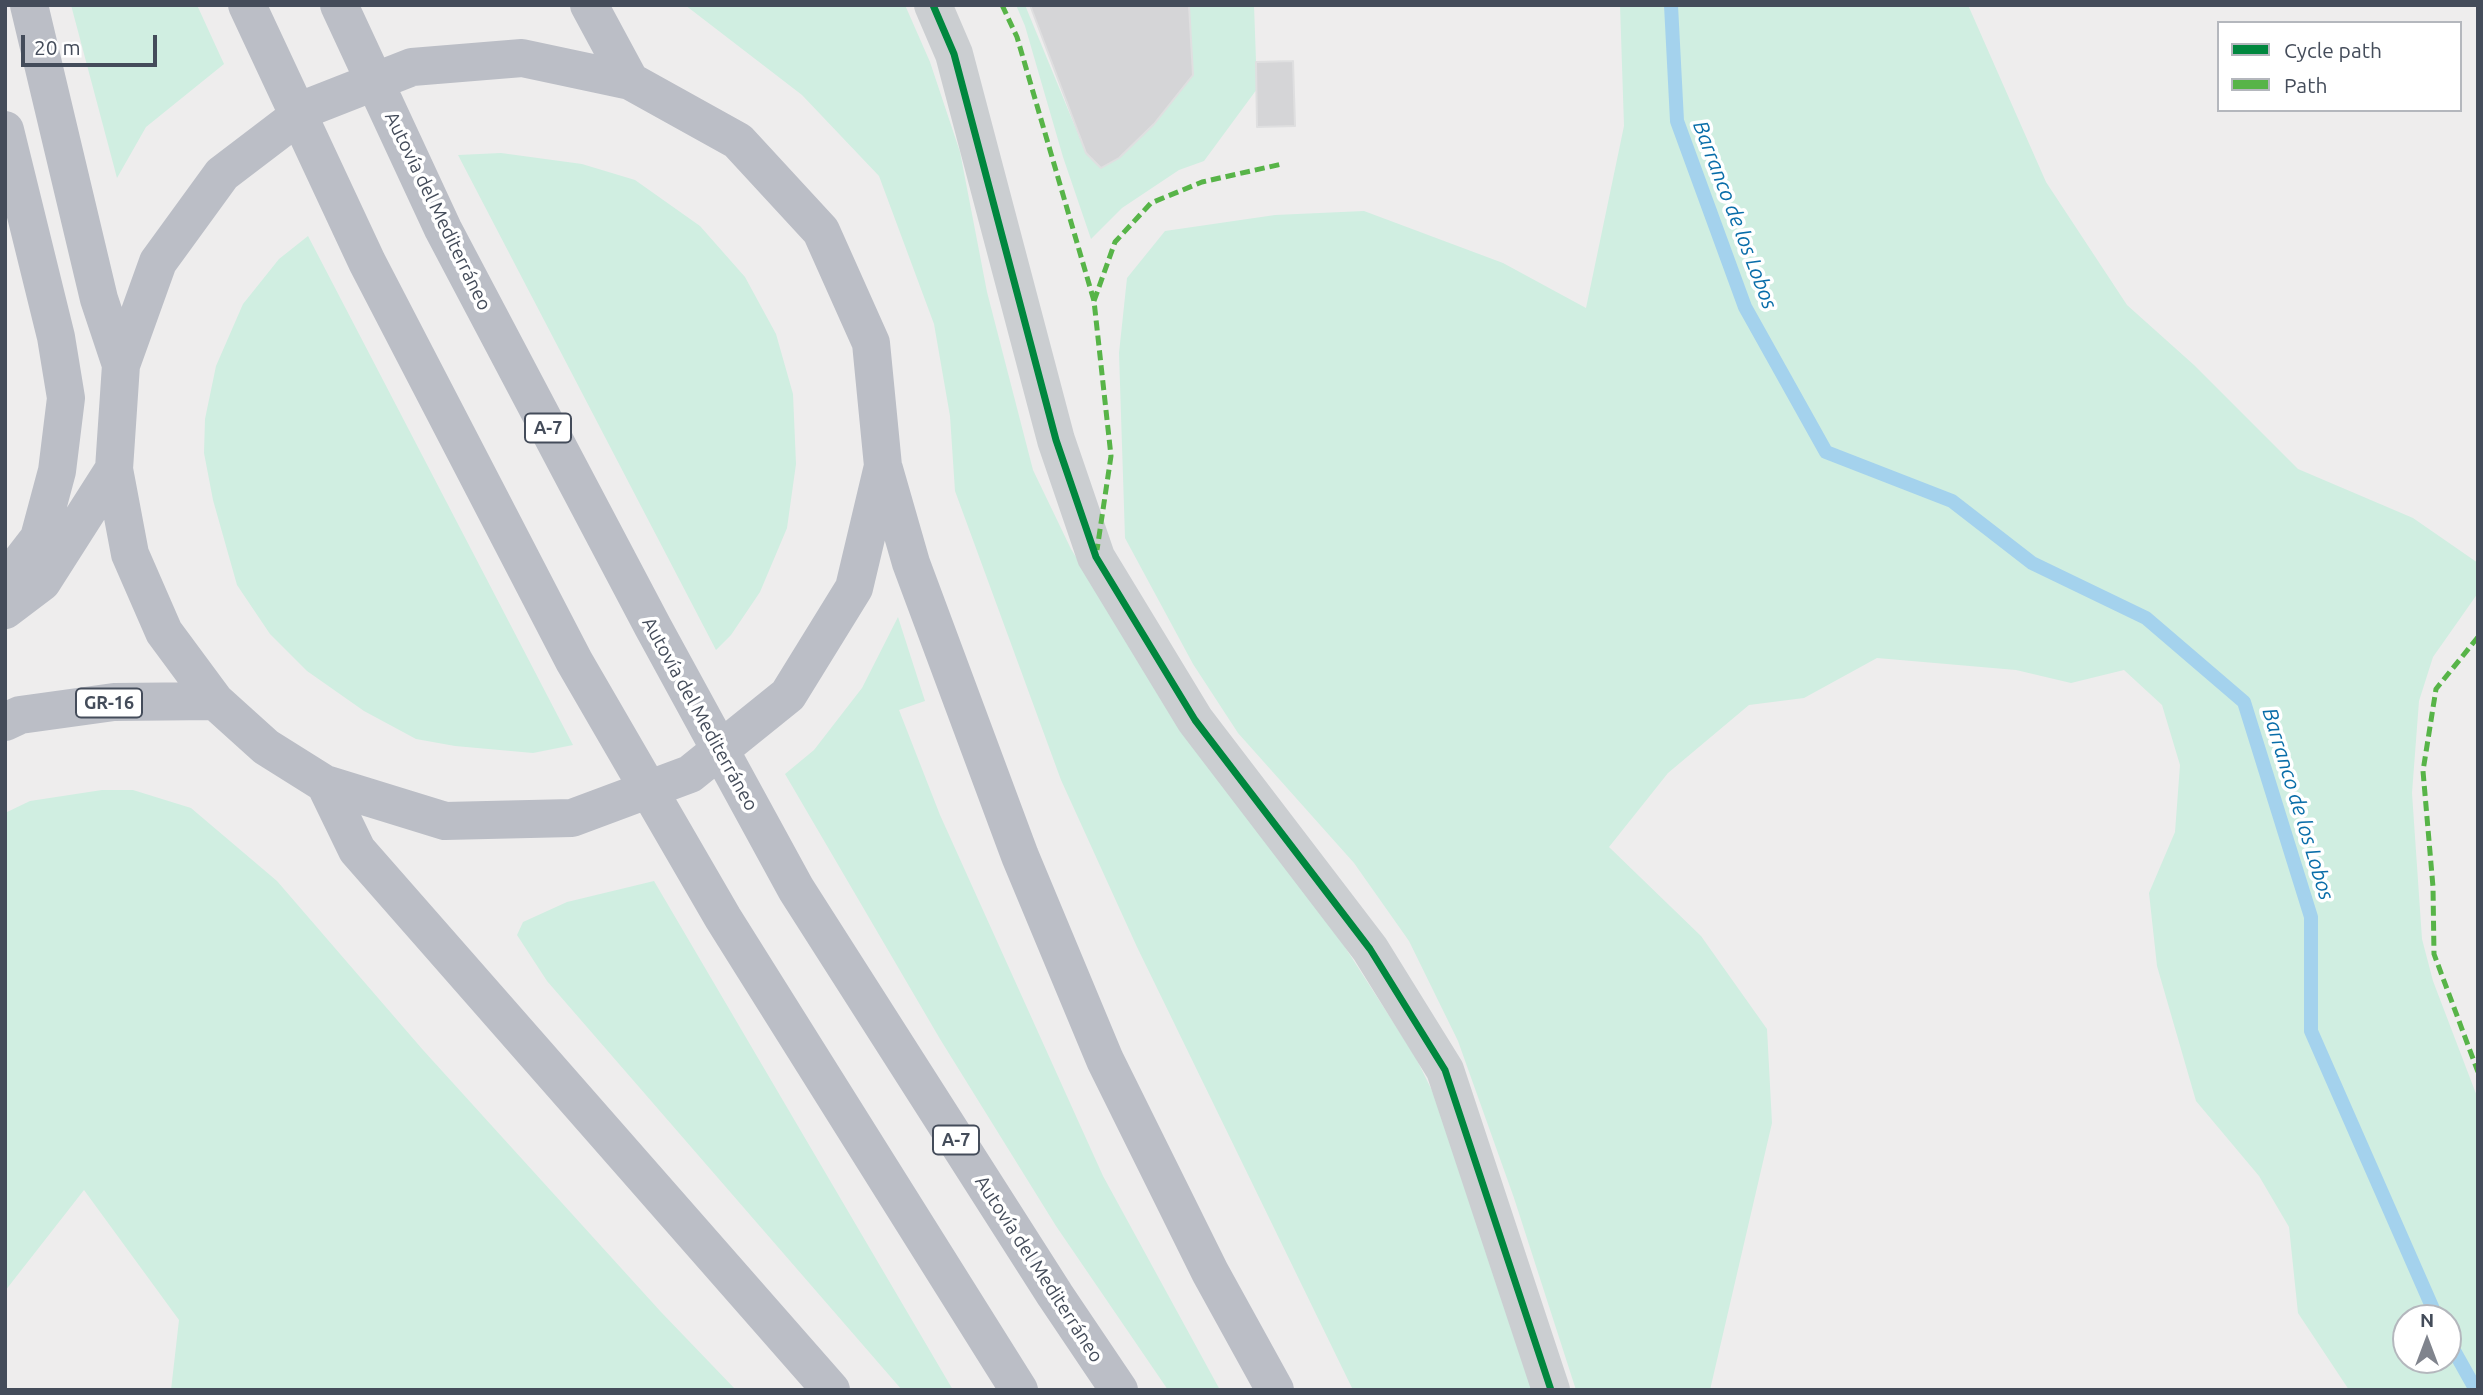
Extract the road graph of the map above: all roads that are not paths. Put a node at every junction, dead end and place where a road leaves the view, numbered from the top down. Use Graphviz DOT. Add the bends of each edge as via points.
graph roads {
  1 [pos="29,5"];
  2 [pos="247,5"];
  3 [pos="339,5"];
  4 [pos="589,5"];
  5 [pos="933,5"];
  6 [pos="630,81"];
  7 [pos="5,130"];
  8 [pos="121,365"];
  9 [pos="883,466"];
  10 [pos="114,469"];
  11 [pos="5,582"];
  12 [pos="5,610"];
  13 [pos="215,701"];
  14 [pos="5,722"];
  15 [pos="325,784"];
  16 [pos="831,1390"];
  17 [pos="1019,1390"];
  18 [pos="1119,1390"];
  19 [pos="1275,1390"];
  20 [pos="1551,1390"];
  1 -- 8 [label="highway" via="99,299"];
  2 -- 17 [label="highway" via="367,262 574,661 723,918"];
  3 -- 18 [label="highway, Autovía del Mediterráneo / A-7" via="443,229 796,889"];
  4 -- 6 [label="highway"];
  5 -- 20 [label="street" via="954,54 1056,440 1096,557 1195,720 1370,949 1445,1070"];
  6 -- 8 [label="highway" via="509,59 412,67 310,107 222,174 158,262"];
  6 -- 9 [label="highway" via="738,141 821,231 872,344"];
  7 -- 11 [label="highway" via="56,337 66,398 57,471 39,538"];
  8 -- 10 [label="highway"];
  9 -- 15 [label="highway" via="854,589 788,695 690,774 572,818 546,819 445,821"];
  9 -- 19 [label="highway" via="911,564 1020,856 1105,1060 1210,1272"];
  10 -- 12 [label="highway" via="42,582"];
  10 -- 13 [label="highway" via="130,554 164,632"];
  13 -- 14 [label="highway, GR-16" via="114,702 20,715"];
  13 -- 15 [label="highway" via="266,747"];
  15 -- 16 [label="highway" via="357,850"];
}
